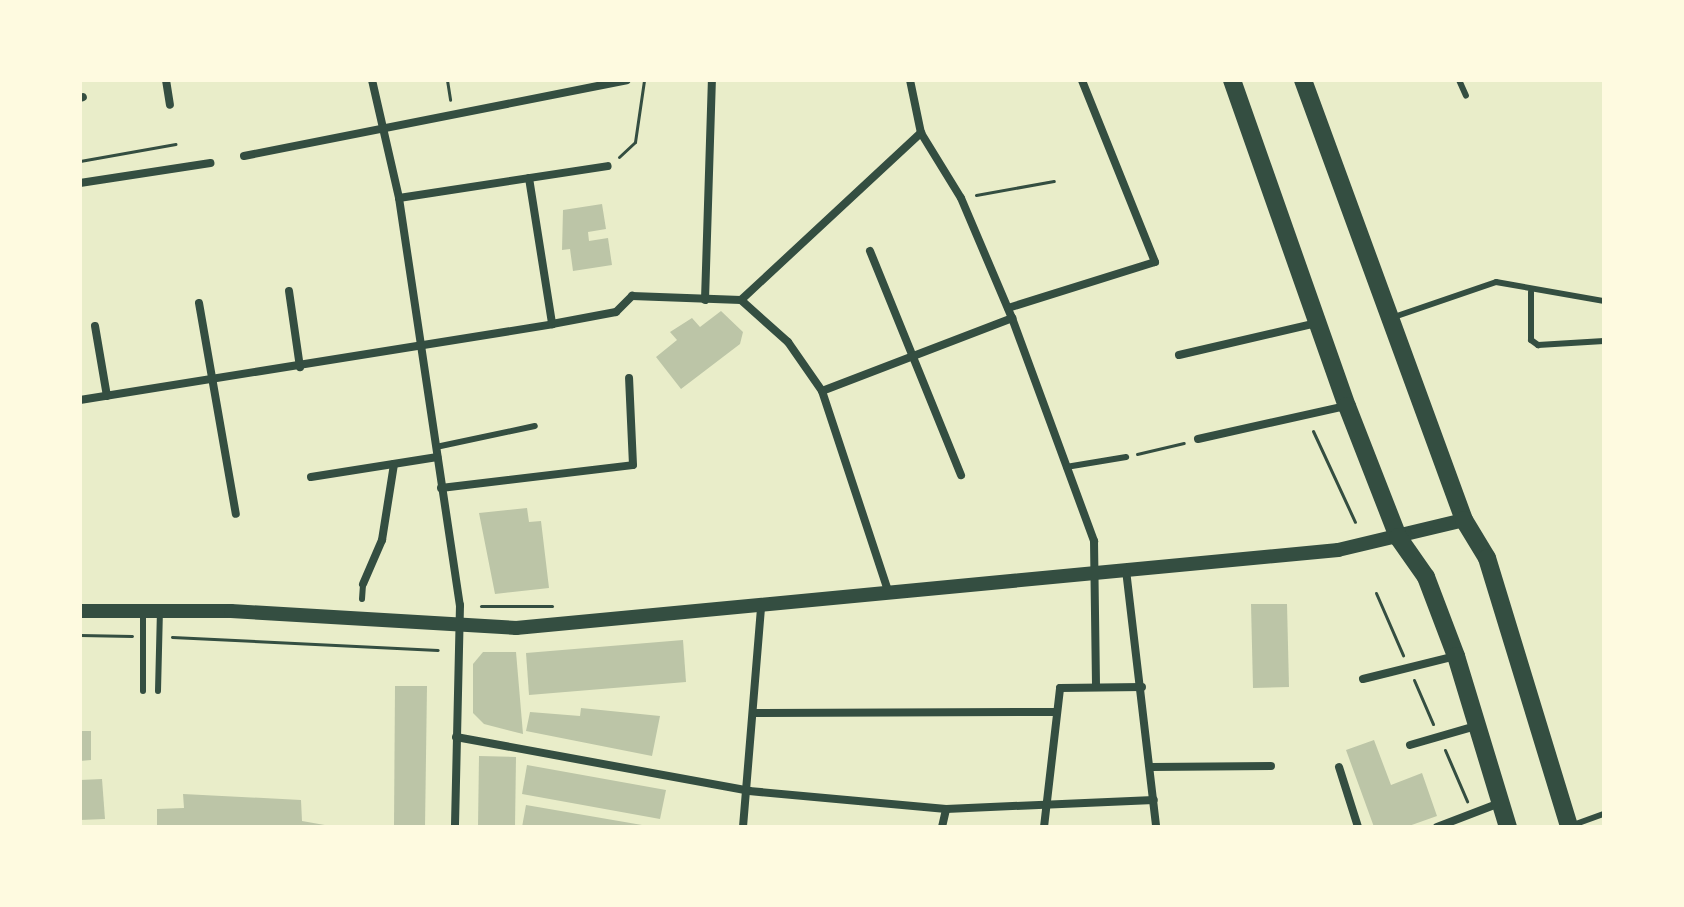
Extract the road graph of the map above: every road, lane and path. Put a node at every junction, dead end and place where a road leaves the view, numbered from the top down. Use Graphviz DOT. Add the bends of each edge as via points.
graph roads {
  1 [pos="166,80"];
  2 [pos="372,80"];
  3 [pos="627,80"];
  4 [pos="644,80"];
  5 [pos="712,80"];
  6 [pos="910,80"];
  7 [pos="1082,80"];
  8 [pos="1232,80"];
  9 [pos="1303,80"];
  10 [pos="1459,80"];
  11 [pos="1466,96"];
  12 [pos="170,105"];
  13 [pos="379,129"];
  14 [pos="921,133"];
  15 [pos="175,144"];
  16 [pos="244,156"];
  17 [pos="80,161"];
  18 [pos="210,163"];
  19 [pos="608,166"];
  20 [pos="529,178"];
  21 [pos="1054,181"];
  22 [pos="80,183"];
  23 [pos="399,198"];
  24 [pos="961,198"];
  25 [pos="870,251"];
  26 [pos="289,291"];
  27 [pos="1531,292"];
  28 [pos="705,300"];
  29 [pos="741,300"];
  30 [pos="1604,301"];
  31 [pos="199,303"];
  32 [pos="1008,308"];
  33 [pos="1012,318"];
  34 [pos="1390,318"];
  35 [pos="1318,323"];
  36 [pos="552,324"];
  37 [pos="95,326"];
  38 [pos="1604,341"];
  39 [pos="424,349"];
  40 [pos="917,355"];
  41 [pos="1179,355"];
  42 [pos="300,367"];
  43 [pos="629,378"];
  44 [pos="211,381"];
  45 [pos="822,391"];
  46 [pos="107,396"];
  47 [pos="80,400"];
  48 [pos="1347,406"];
  49 [pos="535,426"];
  50 [pos="1313,431"];
  51 [pos="1198,439"];
  52 [pos="437,452"];
  53 [pos="1126,457"];
  54 [pos="394,464"];
  55 [pos="1063,467"];
  56 [pos="961,475"];
  57 [pos="311,477"];
  58 [pos="441,488"];
  59 [pos="236,514"];
  60 [pos="1464,520"];
  61 [pos="1355,522"];
  62 [pos="1398,537"];
  63 [pos="1098,568"];
  64 [pos="1126,569"];
  65 [pos="363,584"];
  66 [pos="1376,593"];
  67 [pos="889,595"];
  68 [pos="362,599"];
  69 [pos="761,608"];
  70 [pos="160,610"];
  71 [pos="80,611"];
  72 [pos="143,611"];
  73 [pos="459,627"];
  74 [pos="80,635"];
  75 [pos="143,637"];
  76 [pos="160,637"];
  77 [pos="438,650"];
  78 [pos="1456,656"];
  79 [pos="1408,668"];
  80 [pos="1363,679"];
  81 [pos="1096,687"];
  82 [pos="1142,687"];
  83 [pos="143,691"];
  84 [pos="158,691"];
  85 [pos="1054,712"];
  86 [pos="754,713"];
  87 [pos="1481,725"];
  88 [pos="1439,736"];
  89 [pos="456,737"];
  90 [pos="1410,745"];
  91 [pos="1271,766"];
  92 [pos="1151,767"];
  93 [pos="1339,767"];
  94 [pos="749,791"];
  95 [pos="1154,800"];
  96 [pos="1500,803"];
  97 [pos="1047,804"];
  98 [pos="946,809"];
  99 [pos="1473,814"];
  100 [pos="1604,814"];
  101 [pos="455,827"];
  102 [pos="743,827"];
  103 [pos="942,827"];
  104 [pos="1044,827"];
  105 [pos="1156,827"];
  106 [pos="1358,827"];
  107 [pos="1437,827"];
  108 [pos="1508,827"];
  109 [pos="1569,827"];
  1 -- 12 [label="street"];
  2 -- 13 [label="street"];
  3 -- 13 [label="street"];
  4 -- 19 [label="path" via="635,142"];
  5 -- 28 [label="street"];
  6 -- 14 [label="street"];
  7 -- 32 [label="street" via="1155,262"];
  8 -- 35 [label="main road"];
  9 -- 34 [label="main road"];
  10 -- 11 [label="lane"];
  13 -- 16 [label="street"];
  13 -- 23 [label="street"];
  14 -- 24 [label="street"];
  14 -- 29 [label="street"];
  15 -- 17 [label="path"];
  18 -- 22 [label="street"];
  19 -- 20 [label="street"];
  20 -- 23 [label="street"];
  20 -- 36 [label="street"];
  21 -- 24 [label="path"];
  23 -- 39 [label="street"];
  24 -- 32 [label="street"];
  25 -- 40 [label="street"];
  26 -- 42 [label="street"];
  27 -- 30 [label="lane"];
  27 -- 34 [label="lane" via="1496,282"];
  27 -- 38 [label="lane" via="1531,340 1538,345"];
  28 -- 29 [label="street"];
  28 -- 36 [label="street" via="632,296 616,312"];
  29 -- 45 [label="street" via="788,342"];
  31 -- 44 [label="street"];
  32 -- 33 [label="street"];
  33 -- 40 [label="street"];
  33 -- 55 [label="street"];
  34 -- 60 [label="main road"];
  35 -- 41 [label="street"];
  35 -- 48 [label="main road"];
  36 -- 39 [label="street"];
  37 -- 46 [label="street"];
  39 -- 42 [label="street"];
  39 -- 52 [label="street"];
  40 -- 45 [label="street"];
  40 -- 56 [label="street"];
  42 -- 44 [label="street"];
  43 -- 58 [label="street" via="633,465"];
  44 -- 46 [label="street"];
  44 -- 59 [label="street"];
  45 -- 67 [label="street"];
  46 -- 47 [label="street"];
  48 -- 51 [label="street"];
  48 -- 62 [label="main road"];
  49 -- 52 [label="lane"];
  50 -- 61 [label="path"];
  51 -- 53 [label="path"];
  52 -- 54 [label="street"];
  52 -- 58 [label="street"];
  53 -- 55 [label="lane"];
  54 -- 57 [label="street"];
  54 -- 65 [label="street" via="382,540"];
  55 -- 63 [label="street"];
  58 -- 73 [label="street"];
  60 -- 62 [label="street"];
  60 -- 109 [label="main road" via="1487,558"];
  62 -- 64 [label="street"];
  62 -- 78 [label="main road" via="1426,577"];
  63 -- 64 [label="street"];
  63 -- 67 [label="street"];
  63 -- 81 [label="street"];
  64 -- 82 [label="street"];
  65 -- 68 [label="lane"];
  66 -- 79 [label="path"];
  67 -- 69 [label="street"];
  69 -- 73 [label="street"];
  69 -- 86 [label="street"];
  70 -- 72 [label="street"];
  70 -- 73 [label="street"];
  70 -- 76 [label="lane"];
  71 -- 72 [label="street"];
  72 -- 75 [label="lane"];
  73 -- 89 [label="street"];
  74 -- 75 [label="path"];
  75 -- 83 [label="lane"];
  76 -- 77 [label="path"];
  76 -- 84 [label="lane"];
  78 -- 79 [label="street"];
  78 -- 87 [label="main road"];
  79 -- 80 [label="street"];
  79 -- 88 [label="path"];
  81 -- 82 [label="street"];
  81 -- 85 [label="street" via="1060,688"];
  82 -- 92 [label="street"];
  85 -- 86 [label="street"];
  85 -- 97 [label="street"];
  86 -- 94 [label="street"];
  87 -- 88 [label="street"];
  87 -- 96 [label="main road"];
  88 -- 90 [label="street"];
  88 -- 99 [label="path"];
  89 -- 94 [label="street"];
  89 -- 101 [label="street"];
  91 -- 92 [label="street"];
  92 -- 95 [label="street"];
  93 -- 106 [label="street"];
  94 -- 98 [label="street"];
  94 -- 102 [label="street"];
  95 -- 97 [label="street"];
  95 -- 105 [label="street"];
  96 -- 99 [label="street"];
  96 -- 108 [label="main road"];
  97 -- 98 [label="street"];
  97 -- 104 [label="street"];
  98 -- 103 [label="street"];
  99 -- 107 [label="street"];
  100 -- 109 [label="lane"];
}
